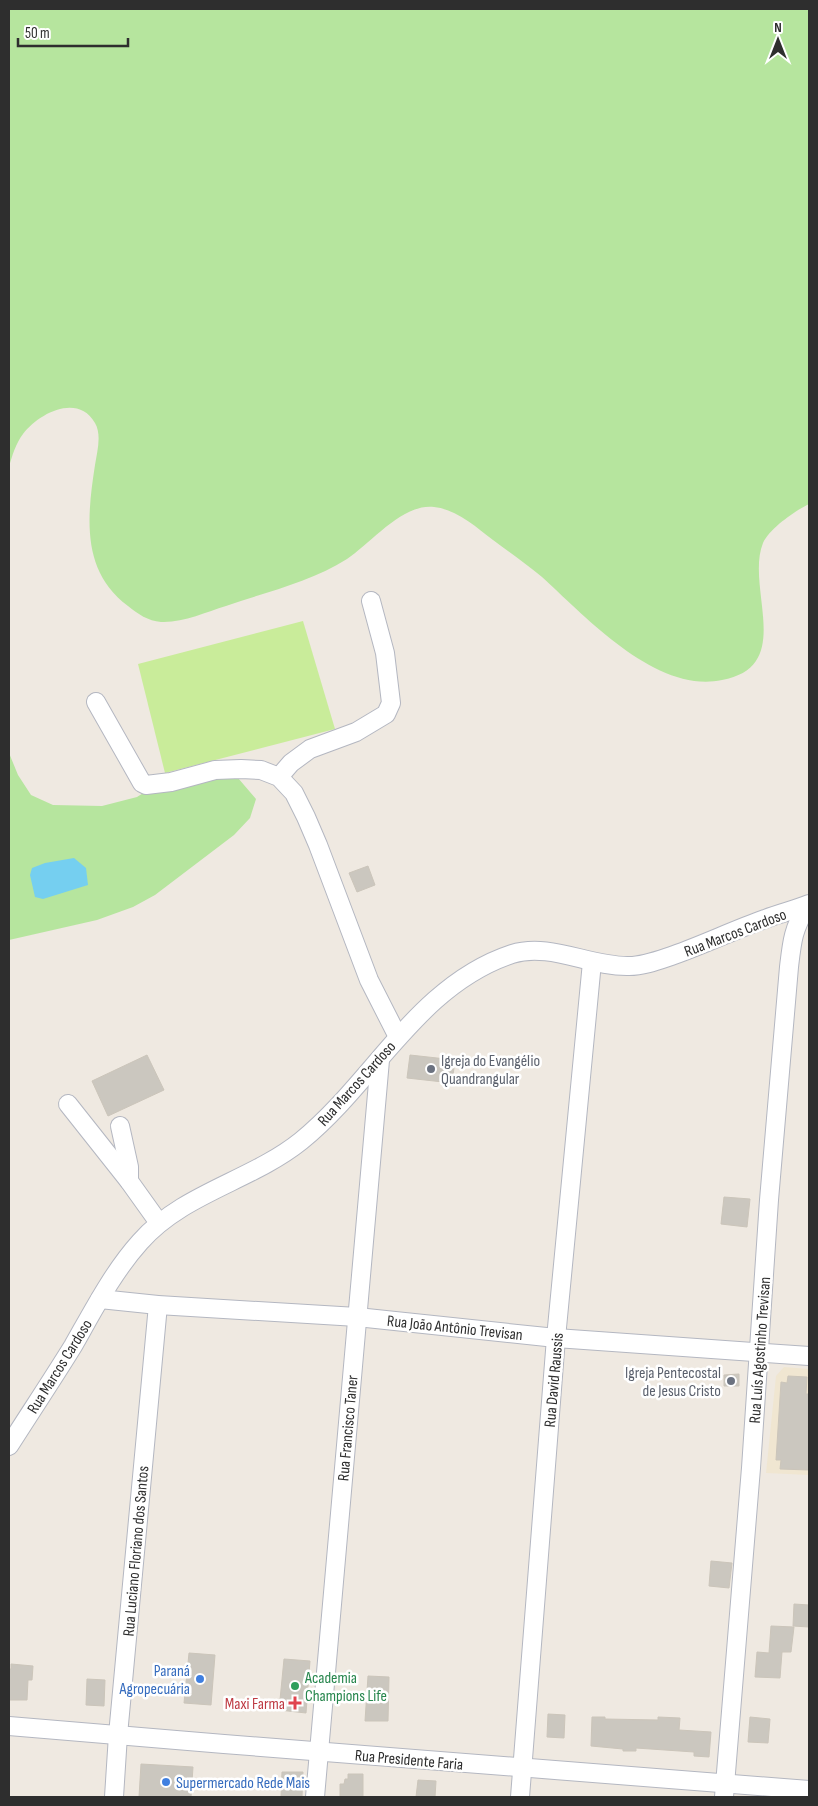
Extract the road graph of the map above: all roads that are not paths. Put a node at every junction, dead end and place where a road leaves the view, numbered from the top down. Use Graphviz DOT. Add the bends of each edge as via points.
graph roads {
  1 [pos="371,601"];
  2 [pos="96,702"];
  3 [pos="279,777"];
  4 [pos="808,905"];
  5 [pos="592,962"];
  6 [pos="398,1037"];
  7 [pos="380,1060"];
  8 [pos="68,1104"];
  9 [pos="120,1126"];
  10 [pos="129,1181"];
  11 [pos="159,1223"];
  12 [pos="100,1299"];
  13 [pos="158,1305"];
  14 [pos="357,1317"];
  15 [pos="556,1338"];
  16 [pos="758,1354"];
  17 [pos="809,1356"];
  18 [pos="9,1446"];
  19 [pos="9,1726"];
  20 [pos="118,1735"];
  21 [pos="319,1751"];
  22 [pos="522,1768"];
  23 [pos="724,1790"];
  24 [pos="809,1790"];
  25 [pos="114,1797"];
  26 [pos="315,1797"];
  27 [pos="520,1797"];
  1 -- 3 [label="street" via="385,653 391,703 386,714 356,732 310,749"];
  2 -- 3 [label="street" via="146,785 172,782 214,770 241,768 261,770"];
  3 -- 6 [label="street" via="294,793 306,817 369,980"];
  4 -- 5 [label="street, Rua Marcos Cardoso" via="642,965 615,966"];
  4 -- 16 [label="street, Rua Luís Agostinho Trevisan" via="792,935"];
  5 -- 6 [label="street, Rua Marcos Cardoso" via="540,951 514,953 458,982"];
  5 -- 15 [label="street, Rua David Raussis"];
  6 -- 7 [label="street, Rua Marcos Cardoso"];
  7 -- 11 [label="street, Rua Marcos Cardoso" via="318,1126 288,1151 182,1207"];
  7 -- 14 [label="street, Rua Francisco Taner"];
  8 -- 10 [label="street"];
  9 -- 10 [label="street"];
  10 -- 11 [label="street"];
  11 -- 12 [label="street, Rua Marcos Cardoso" via="130,1253"];
  12 -- 13 [label="street, Rua João Antônio Trevisan"];
  12 -- 18 [label="street, Rua Marcos Cardoso"];
  13 -- 14 [label="street, Rua João Antônio Trevisan"];
  13 -- 20 [label="street, Rua Luciano Floriano dos Santos"];
  14 -- 15 [label="street, Rua João Antônio Trevisan"];
  14 -- 21 [label="street, Rua Francisco Taner"];
  15 -- 16 [label="street, Rua João Antônio Trevisan"];
  15 -- 22 [label="street, Rua David Raussis"];
  16 -- 17 [label="street, Rua João Antônio Trevisan"];
  16 -- 23 [label="street, Rua Luís Agostinho Trevisan"];
  19 -- 20 [label="street, Rua Presidente Faria"];
  20 -- 21 [label="street, Rua Presidente Faria"];
  20 -- 25 [label="street, Rua Luciano Floriano dos Santos"];
  21 -- 22 [label="street, Rua Presidente Faria"];
  21 -- 26 [label="street, Rua Francisco Taner"];
  22 -- 23 [label="street, Rua Presidente Faria"];
  22 -- 27 [label="street, Rua David Raussis"];
  23 -- 24 [label="street, Rua Presidente Faria"];
}
